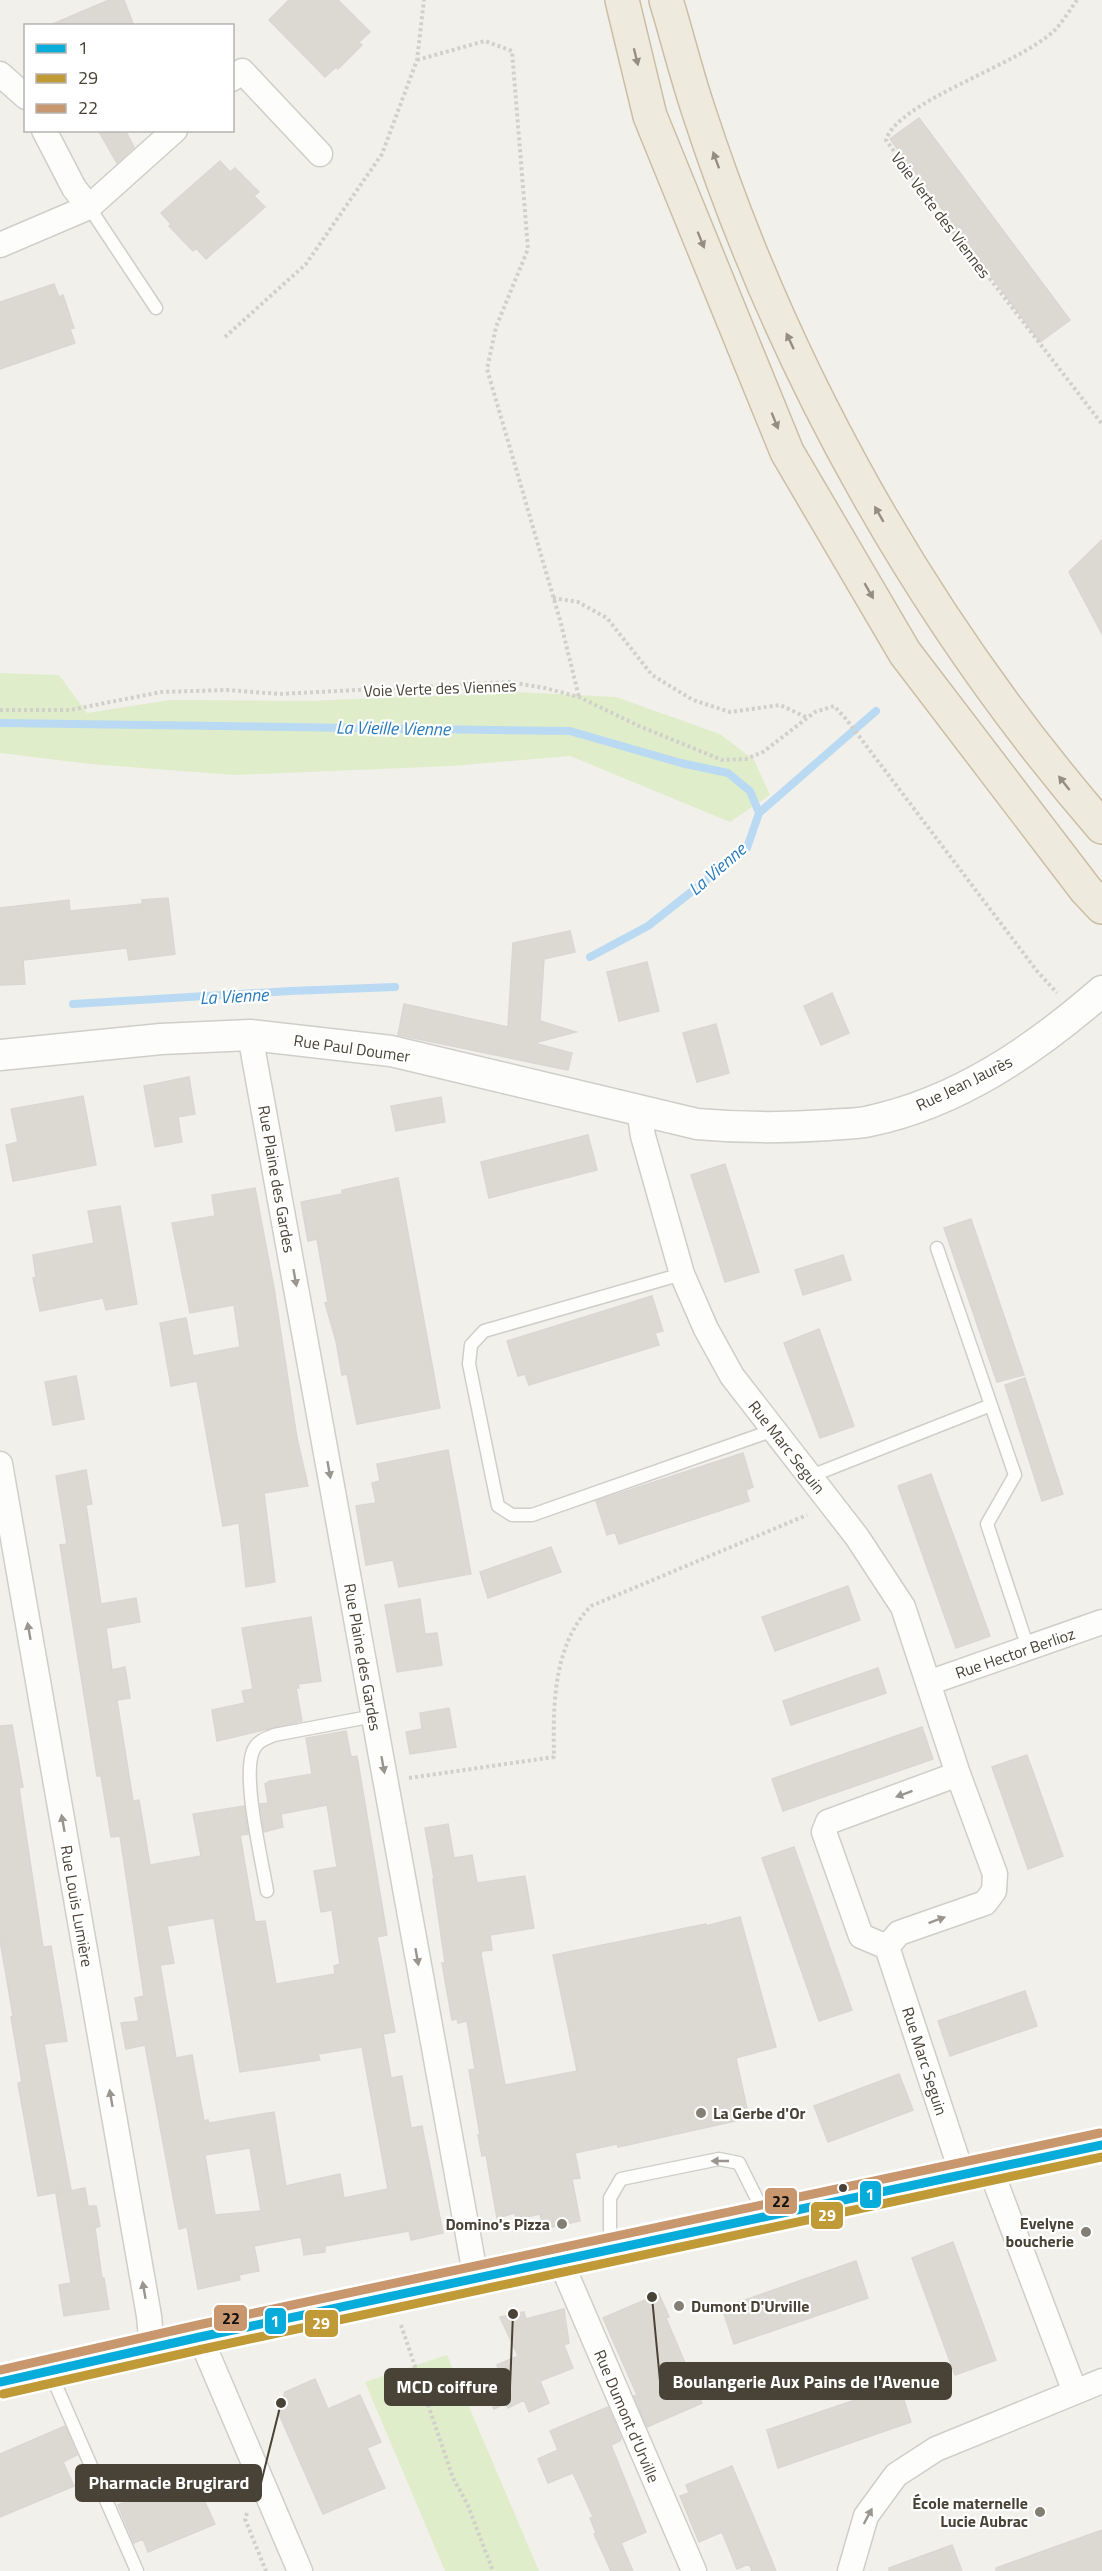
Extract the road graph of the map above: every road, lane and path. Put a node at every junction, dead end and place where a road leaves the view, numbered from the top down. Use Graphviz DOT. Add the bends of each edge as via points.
graph roads {
  1 [pos="424,0"];
  2 [pos="622,0"];
  3 [pos="666,0"];
  4 [pos="1077,0"];
  5 [pos="417,60"];
  6 [pos="0,74"];
  7 [pos="234,77"];
  8 [pos="24,95"];
  9 [pos="45,132"];
  10 [pos="174,132"];
  11 [pos="320,154"];
  12 [pos="89,207"];
  13 [pos="0,245"];
  14 [pos="156,308"];
  15 [pos="225,337"];
  16 [pos="1102,424"];
  17 [pos="553,598"];
  18 [pos="579,698"];
  19 [pos="0,710"];
  20 [pos="808,718"];
  21 [pos="1102,827"];
  22 [pos="1094,899"];
  23 [pos="1102,992"];
  24 [pos="1076,1014"];
  25 [pos="250,1035"];
  26 [pos="0,1055"];
  27 [pos="639,1110"];
  28 [pos="697,1124"];
  29 [pos="937,1248"];
  30 [pos="681,1274"];
  31 [pos="991,1405"];
  32 [pos="774,1430"];
  33 [pos="0,1464"];
  34 [pos="811,1476"];
  35 [pos="832,1504"];
  36 [pos="1102,1622"];
  37 [pos="1028,1648"];
  38 [pos="928,1683"];
  39 [pos="374,1716"];
  40 [pos="958,1774"];
  41 [pos="386,1781"];
  42 [pos="267,1891"];
  43 [pos="887,1947"];
  44 [pos="1102,2145"];
  45 [pos="976,2171"];
  46 [pos="766,2216"];
  47 [pos="610,2250"];
  48 [pos="560,2260"];
  49 [pos="476,2279"];
  50 [pos="395,2296"];
  51 [pos="200,2337"];
  52 [pos="152,2348"];
  53 [pos="49,2371"];
  54 [pos="1102,2381"];
  55 [pos="0,2382"];
  56 [pos="1075,2392"];
  57 [pos="137,2571"];
  58 [pos="300,2571"];
  59 [pos="493,2571"];
  60 [pos="694,2571"];
  61 [pos="850,2571"];
  1 -- 5 [label="path"];
  2 -- 22 [label="highway, one-way" via="650,116 787,452 905,653"];
  21 -- 3 [label="highway, one-way" via="1006,709 897,545 839,443 741,227 698,109"];
  4 -- 16 [label="path, Voie Verte des Viennes" via="1054,30 1000,66 911,110 889,130 886,140"];
  5 -- 15 [label="path" via="382,154 306,264"];
  5 -- 17 [label="path" via="485,41 512,51 528,249 496,327 487,369"];
  6 -- 8 [label="street"];
  7 -- 11 [label="street" via="242,71"];
  9 -- 12 [label="street" via="74,188"];
  10 -- 12 [label="street"];
  12 -- 13 [label="street"];
  12 -- 14 [label="lane"];
  17 -- 18 [label="path"];
  17 -- 20 [label="path" via="578,602 607,618 652,675 693,700 730,712 780,705"];
  18 -- 19 [label="path, Voie Verte des Viennes" via="509,682 280,694 227,690 160,692 70,710"];
  18 -- 20 [label="path, Voie Verte des Viennes" via="722,760 746,759 763,752"];
  20 -- 24 [label="path, Voie Verte des Viennes" via="834,706 846,719 1037,971"];
  23 -- 24 [label="street, Rue Jean Jaurès"];
  24 -- 28 [label="street, Rue Jean Jaurès" via="992,1073 925,1105 868,1122 739,1128"];
  25 -- 26 [label="street, Rue Paul Doumer" via="161,1039"];
  25 -- 27 [label="street, Rue Paul Doumer" via="391,1051"];
  25 -- 39 [label="street, Rue Plaine des Gardes, one-way"];
  27 -- 28 [label="street, Rue Paul Doumer"];
  27 -- 30 [label="street, Rue Marc Seguin"];
  29 -- 31 [label="lane"];
  30 -- 32 [label="street, Rue Marc Seguin" via="732,1376"];
  30 -- 32 [label="lane" via="484,1332 471,1345 469,1364 498,1506 512,1515 532,1515"];
  31 -- 34 [label="lane"];
  31 -- 37 [label="lane" via="1015,1475 987,1524"];
  32 -- 34 [label="street, Rue Marc Seguin"];
  52 -- 33 [label="street, Rue Louis Lumière, one-way"];
  34 -- 35 [label="street, Rue Marc Seguin"];
  35 -- 38 [label="street, Rue Marc Seguin" via="903,1607"];
  35 -- 41 [label="path" via="591,1606 576,1621 559,1670 553,1709 554,1757"];
  36 -- 37 [label="street, Rue Hector Berlioz"];
  37 -- 38 [label="street, Rue Hector Berlioz"];
  38 -- 40 [label="street, Rue Marc Seguin"];
  39 -- 41 [label="street, Rue Plaine des Gardes, one-way"];
  39 -- 42 [label="lane" via="274,1735 259,1741 253,1750 253,1813"];
  43 -- 40 [label="street, Rue Marc Seguin, one-way" via="899,1933 985,1903 994,1891 995,1874"];
  40 -- 43 [label="street, one-way" via="828,1822 824,1832 861,1936"];
  41 -- 49 [label="street, Rue Plaine des Gardes, one-way"];
  43 -- 45 [label="street, Rue Marc Seguin"];
  44 -- 45 [label="main road"];
  45 -- 46 [label="main road"];
  45 -- 56 [label="street, Rue Marc Seguin"];
  46 -- 47 [label="main road"];
  46 -- 47 [label="lane, one-way" via="740,2163 718,2159 621,2179 610,2198"];
  47 -- 48 [label="main road"];
  48 -- 49 [label="main road"];
  48 -- 60 [label="street, Rue Dumont d'Urville"];
  49 -- 50 [label="main road"];
  50 -- 51 [label="main road"];
  50 -- 59 [label="path" via="401,2327 453,2478"];
  51 -- 52 [label="main road"];
  51 -- 58 [label="street"];
  52 -- 53 [label="main road"];
  53 -- 55 [label="main road"];
  53 -- 57 [label="lane"];
  54 -- 56 [label="street"];
  61 -- 56 [label="street, one-way" via="866,2516 896,2475 936,2448"];
}
